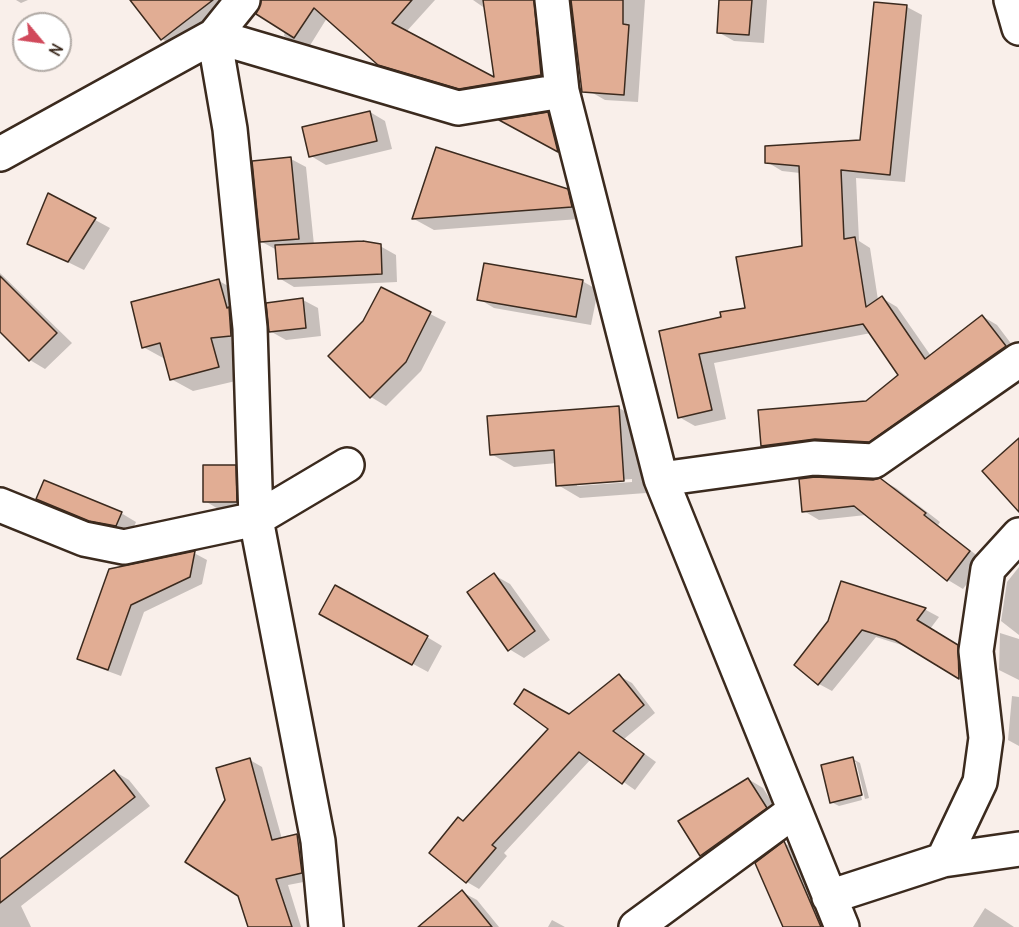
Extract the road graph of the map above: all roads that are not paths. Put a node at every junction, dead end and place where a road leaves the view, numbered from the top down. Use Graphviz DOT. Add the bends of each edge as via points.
graph roads {
  1 [pos="243,0"];
  2 [pos="552,0"];
  3 [pos="1011,0"];
  4 [pos="1019,28"];
  5 [pos="214,36"];
  6 [pos="562,92"];
  7 [pos="0,154"];
  8 [pos="1019,360"];
  9 [pos="347,465"];
  10 [pos="662,479"];
  11 [pos="0,505"];
  12 [pos="256,519"];
  13 [pos="1019,535"];
  14 [pos="794,811"];
  15 [pos="1019,849"];
  16 [pos="943,860"];
  17 [pos="829,897"];
  18 [pos="326,927"];
  19 [pos="636,927"];
  20 [pos="842,927"];
  1 -- 5 [label="street"];
  2 -- 6 [label="street"];
  3 -- 4 [label="street"];
  5 -- 6 [label="street" via="458,108"];
  5 -- 7 [label="street"];
  5 -- 12 [label="street" via="230,129 250,328"];
  6 -- 10 [label="street"];
  8 -- 10 [label="street" via="874,462 814,458"];
  9 -- 12 [label="street"];
  10 -- 14 [label="street"];
  11 -- 12 [label="street" via="84,539 124,547"];
  12 -- 18 [label="street" via="318,842"];
  13 -- 16 [label="street" via="988,568 976,651 986,738 980,782"];
  14 -- 17 [label="street"];
  14 -- 19 [label="street"];
  15 -- 16 [label="street"];
  16 -- 17 [label="street"];
  17 -- 20 [label="street"];
}
